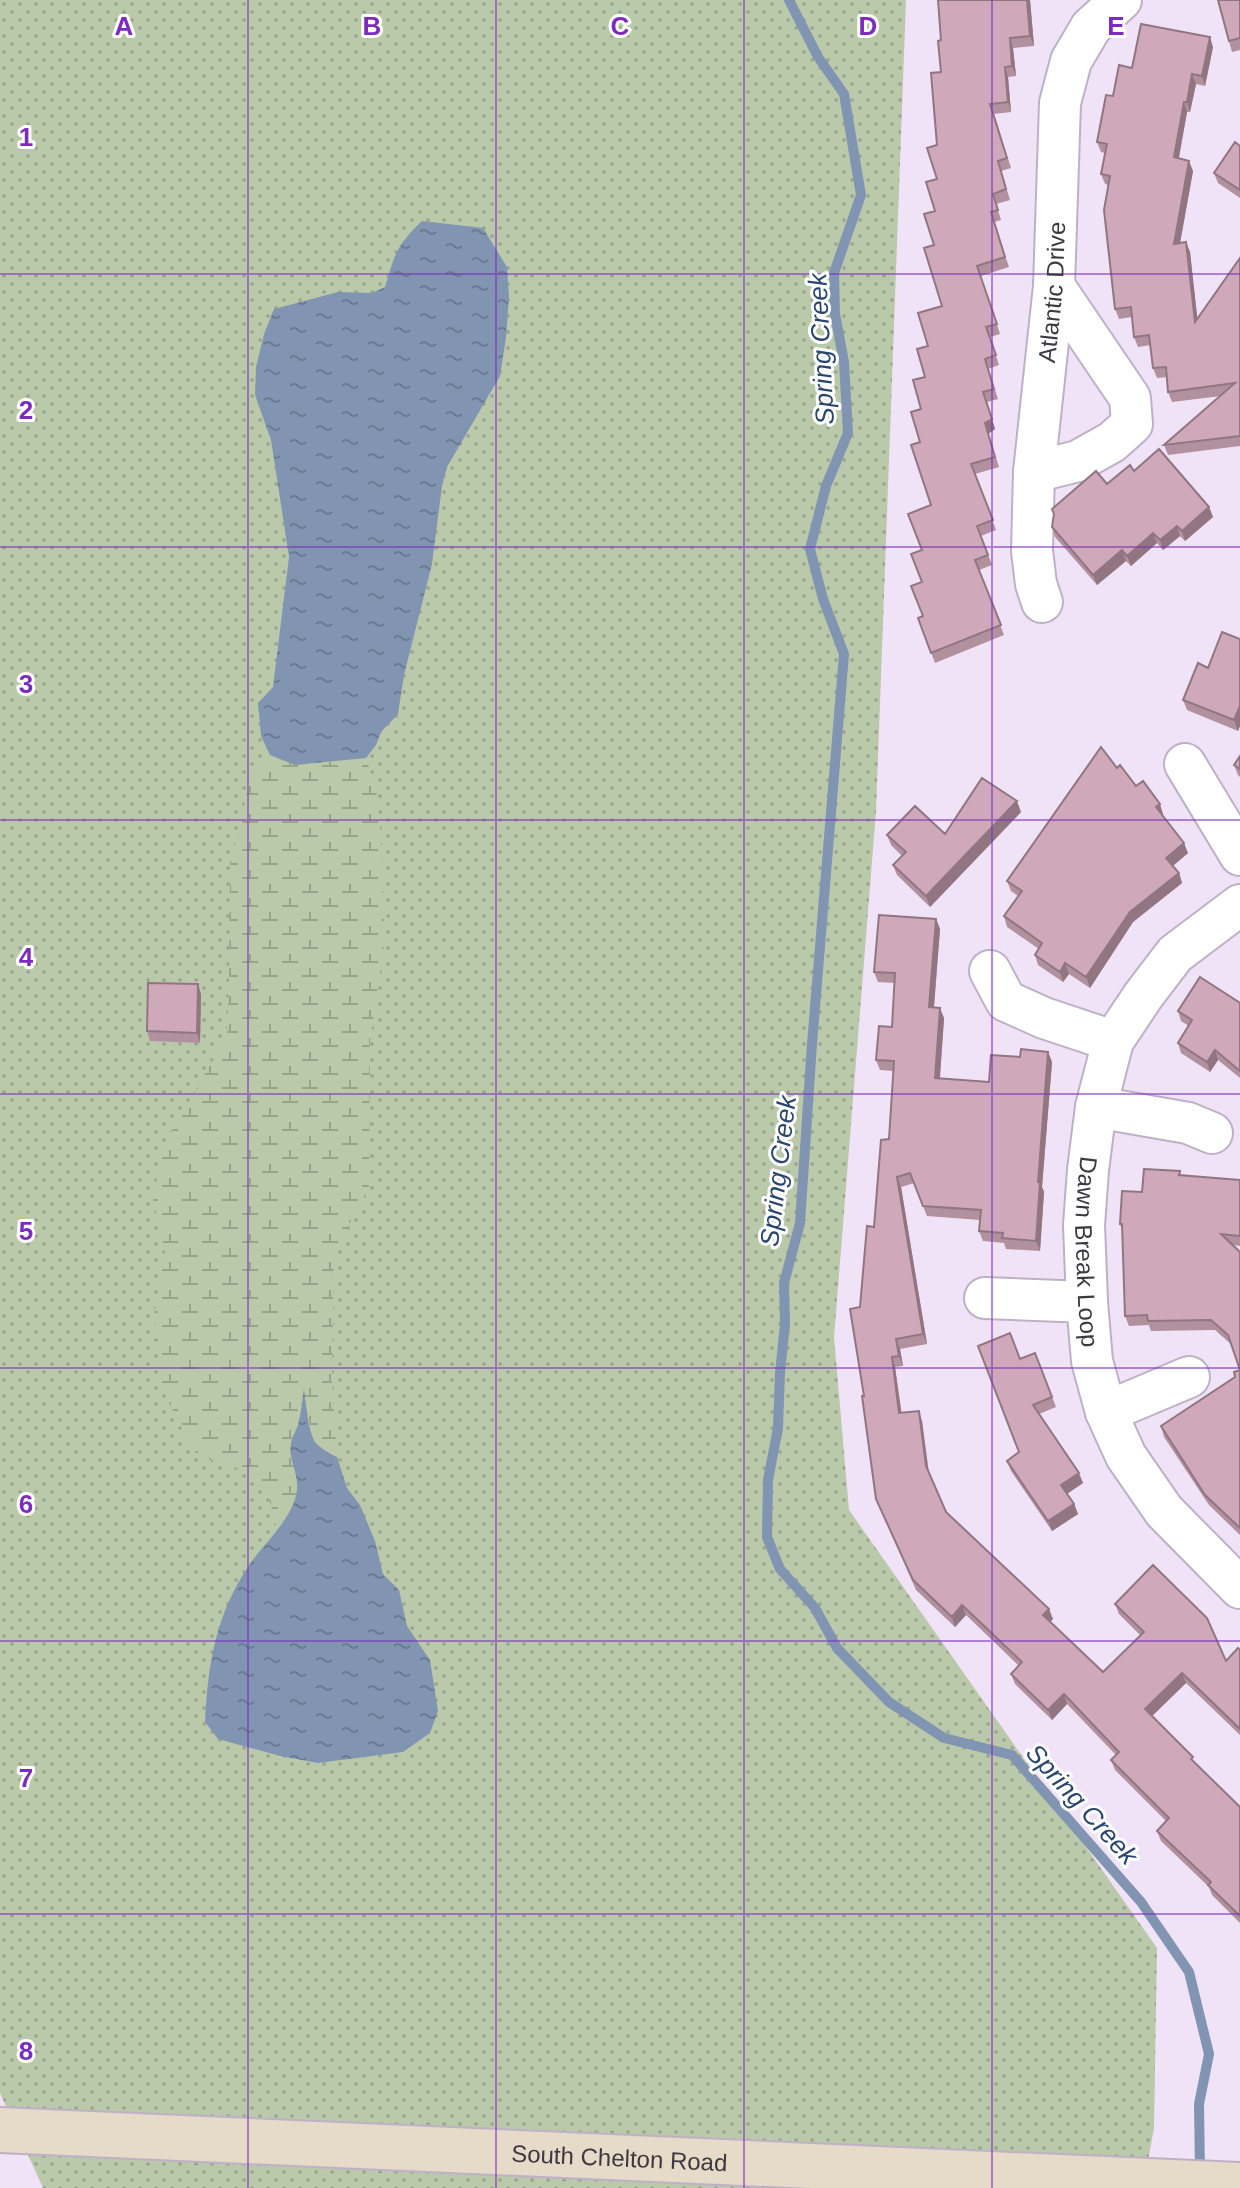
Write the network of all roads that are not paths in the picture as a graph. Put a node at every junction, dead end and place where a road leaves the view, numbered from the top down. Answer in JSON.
{"nodes":[{"id":1,"x":1121,"y":0,"type":"edge"},
{"id":2,"x":1054,"y":286,"type":"junction"},
{"id":3,"x":1034,"y":472,"type":"junction"},
{"id":4,"x":1042,"y":602,"type":"dead end"},
{"id":5,"x":1185,"y":764,"type":"dead end"},
{"id":6,"x":1240,"y":855,"type":"edge"},
{"id":7,"x":1240,"y":905,"type":"edge"},
{"id":8,"x":990,"y":971,"type":"dead end"},
{"id":9,"x":1113,"y":1041,"type":"junction"},
{"id":10,"x":1096,"y":1107,"type":"junction"},
{"id":11,"x":1212,"y":1133,"type":"dead end"},
{"id":12,"x":985,"y":1298,"type":"dead end"},
{"id":13,"x":1087,"y":1302,"type":"junction"},
{"id":14,"x":1189,"y":1377,"type":"dead end"},
{"id":15,"x":1106,"y":1412,"type":"junction"},
{"id":16,"x":1240,"y":1588,"type":"edge"},
{"id":17,"x":0,"y":2130,"type":"edge"},
{"id":18,"x":1240,"y":2185,"type":"edge"}],
"edges":[{"from":1,"to":2,"type":"street","name":"Atlantic Drive"},
{"from":2,"to":3,"type":"street","name":"Atlantic Drive"},
{"from":2,"to":3,"type":"street"},
{"from":3,"to":4,"type":"street","name":"Atlantic Drive"},
{"from":5,"to":6,"type":"street"},
{"from":7,"to":9,"type":"street","name":"Dawn Break Loop"},
{"from":8,"to":9,"type":"street"},
{"from":9,"to":10,"type":"street","name":"Dawn Break Loop"},
{"from":10,"to":11,"type":"street"},
{"from":10,"to":13,"type":"street","name":"Dawn Break Loop"},
{"from":12,"to":13,"type":"street"},
{"from":13,"to":15,"type":"street","name":"Dawn Break Loop"},
{"from":14,"to":15,"type":"street"},
{"from":15,"to":16,"type":"street","name":"Dawn Break Loop"},
{"from":17,"to":18,"type":"main road","name":"South Chelton Road"}]}
